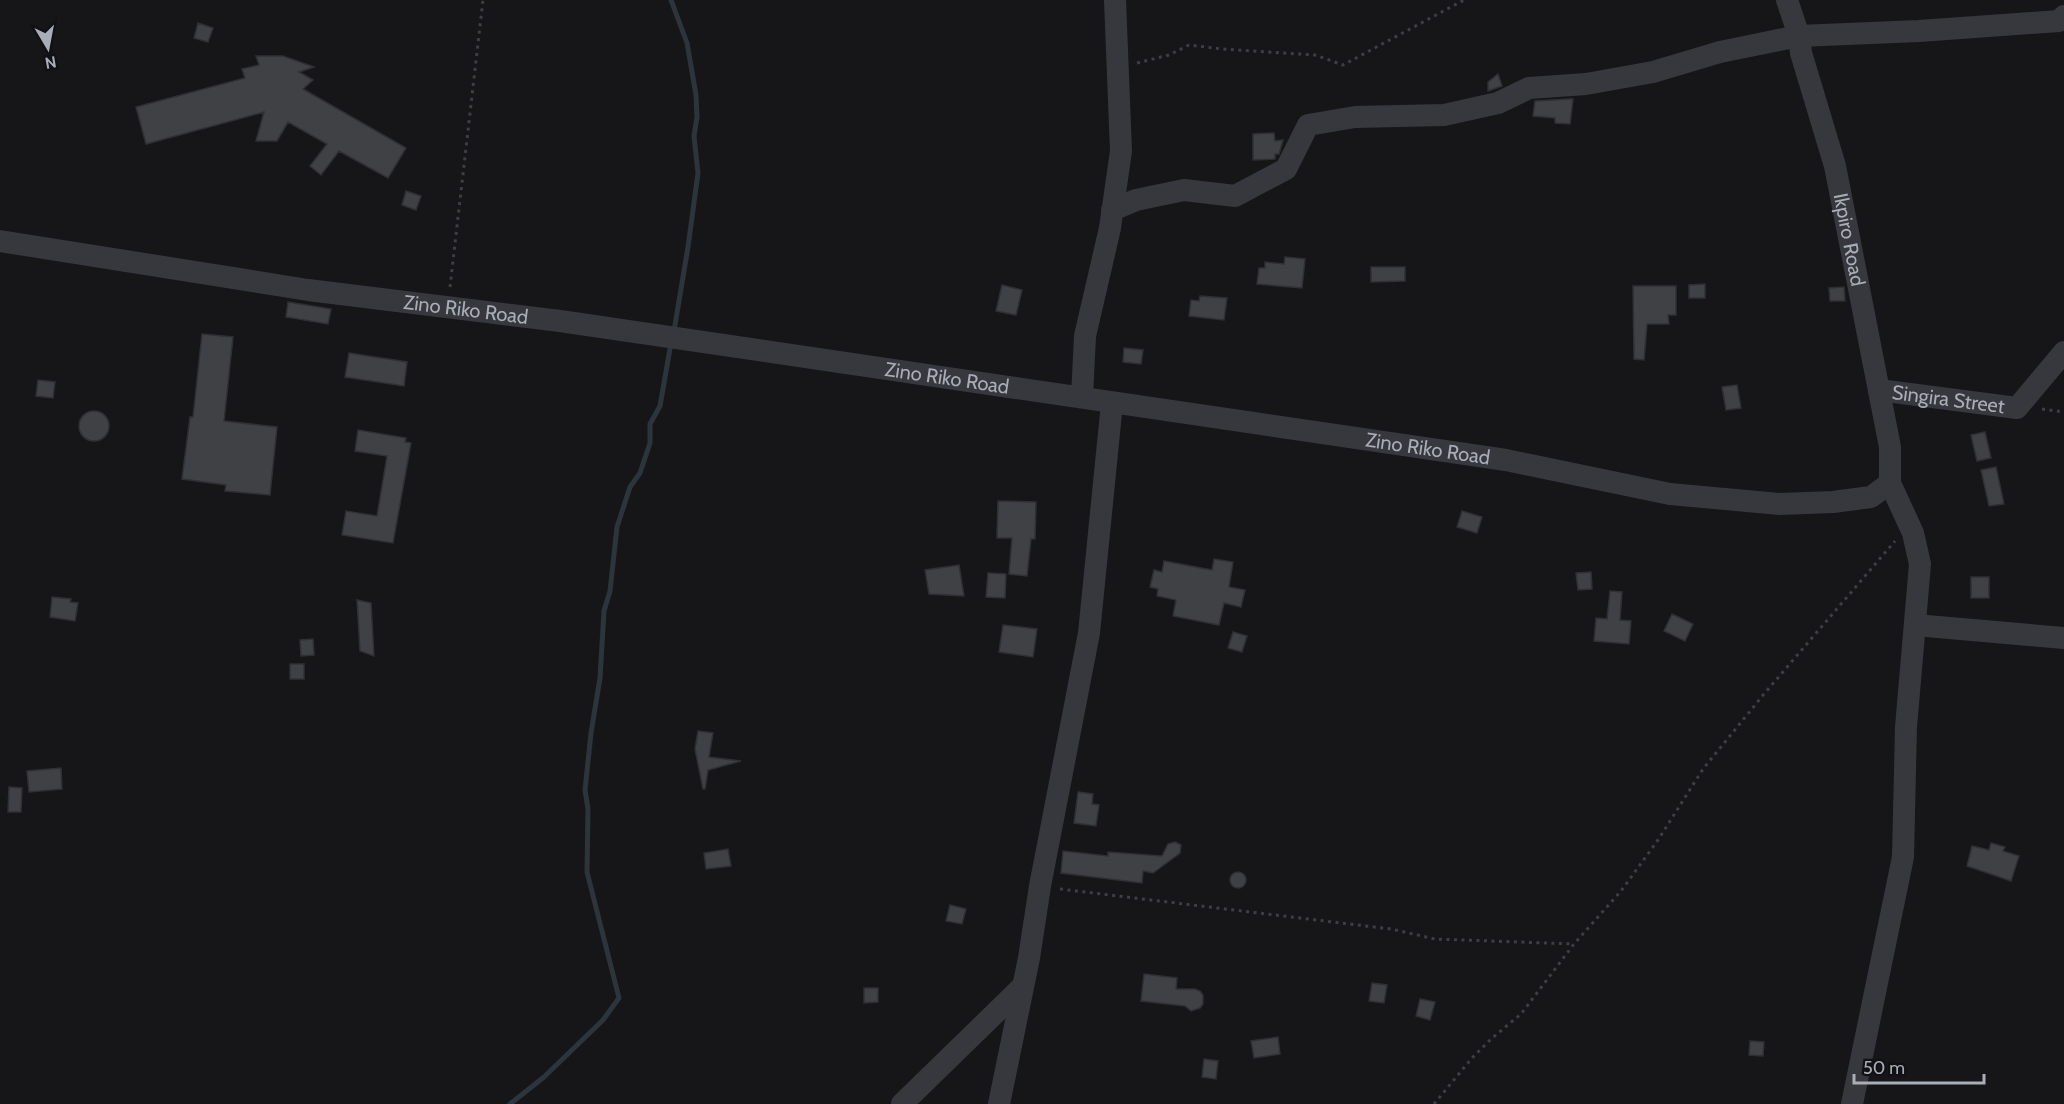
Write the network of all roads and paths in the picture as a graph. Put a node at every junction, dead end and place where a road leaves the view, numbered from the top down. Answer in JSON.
{"nodes":[{"id":1,"x":483,"y":0,"type":"edge"},
{"id":2,"x":1114,"y":0,"type":"edge"},
{"id":3,"x":1464,"y":0,"type":"edge"},
{"id":4,"x":1787,"y":0,"type":"edge"},
{"id":5,"x":2064,"y":16,"type":"edge"},
{"id":6,"x":1799,"y":36,"type":"junction"},
{"id":7,"x":1119,"y":64,"type":"junction"},
{"id":8,"x":1113,"y":210,"type":"junction"},
{"id":9,"x":0,"y":241,"type":"edge"},
{"id":10,"x":447,"y":307,"type":"junction"},
{"id":11,"x":2064,"y":352,"type":"edge"},
{"id":12,"x":1879,"y":390,"type":"junction"},
{"id":13,"x":1082,"y":397,"type":"junction"},
{"id":14,"x":1112,"y":403,"type":"junction"},
{"id":15,"x":1890,"y":483,"type":"junction"},
{"id":16,"x":1913,"y":532,"type":"junction"},
{"id":17,"x":1915,"y":625,"type":"junction"},
{"id":18,"x":2064,"y":638,"type":"edge"},
{"id":19,"x":1040,"y":886,"type":"junction"},
{"id":20,"x":1574,"y":945,"type":"junction"},
{"id":21,"x":1022,"y":987,"type":"junction"},
{"id":22,"x":902,"y":1104,"type":"edge"},
{"id":23,"x":999,"y":1104,"type":"edge"},
{"id":24,"x":1434,"y":1104,"type":"edge"},
{"id":25,"x":1852,"y":1104,"type":"edge"}],
"edges":[{"from":1,"to":10,"type":"path"},
{"from":2,"to":7,"type":"street"},
{"from":3,"to":7,"type":"path"},
{"from":4,"to":6,"type":"street","name":"Ikpiro Road"},
{"from":5,"to":6,"type":"street"},
{"from":6,"to":8,"type":"street"},
{"from":6,"to":12,"type":"street","name":"Ikpiro Road"},
{"from":7,"to":8,"type":"street"},
{"from":8,"to":13,"type":"street"},
{"from":9,"to":10,"type":"street","name":"Zino Riko Road"},
{"from":10,"to":13,"type":"street","name":"Zino Riko Road"},
{"from":11,"to":12,"type":"street","name":"Singira Street"},
{"from":12,"to":15,"type":"street","name":"Ikpiro Road"},
{"from":13,"to":14,"type":"street","name":"Zino Riko Road"},
{"from":14,"to":15,"type":"street","name":"Zino Riko Road"},
{"from":14,"to":19,"type":"street"},
{"from":15,"to":16,"type":"street"},
{"from":16,"to":17,"type":"street"},
{"from":16,"to":20,"type":"path"},
{"from":17,"to":18,"type":"street"},
{"from":17,"to":25,"type":"street"},
{"from":19,"to":20,"type":"path"},
{"from":19,"to":21,"type":"street"},
{"from":20,"to":24,"type":"path"},
{"from":21,"to":22,"type":"street"},
{"from":21,"to":23,"type":"street"}]}
